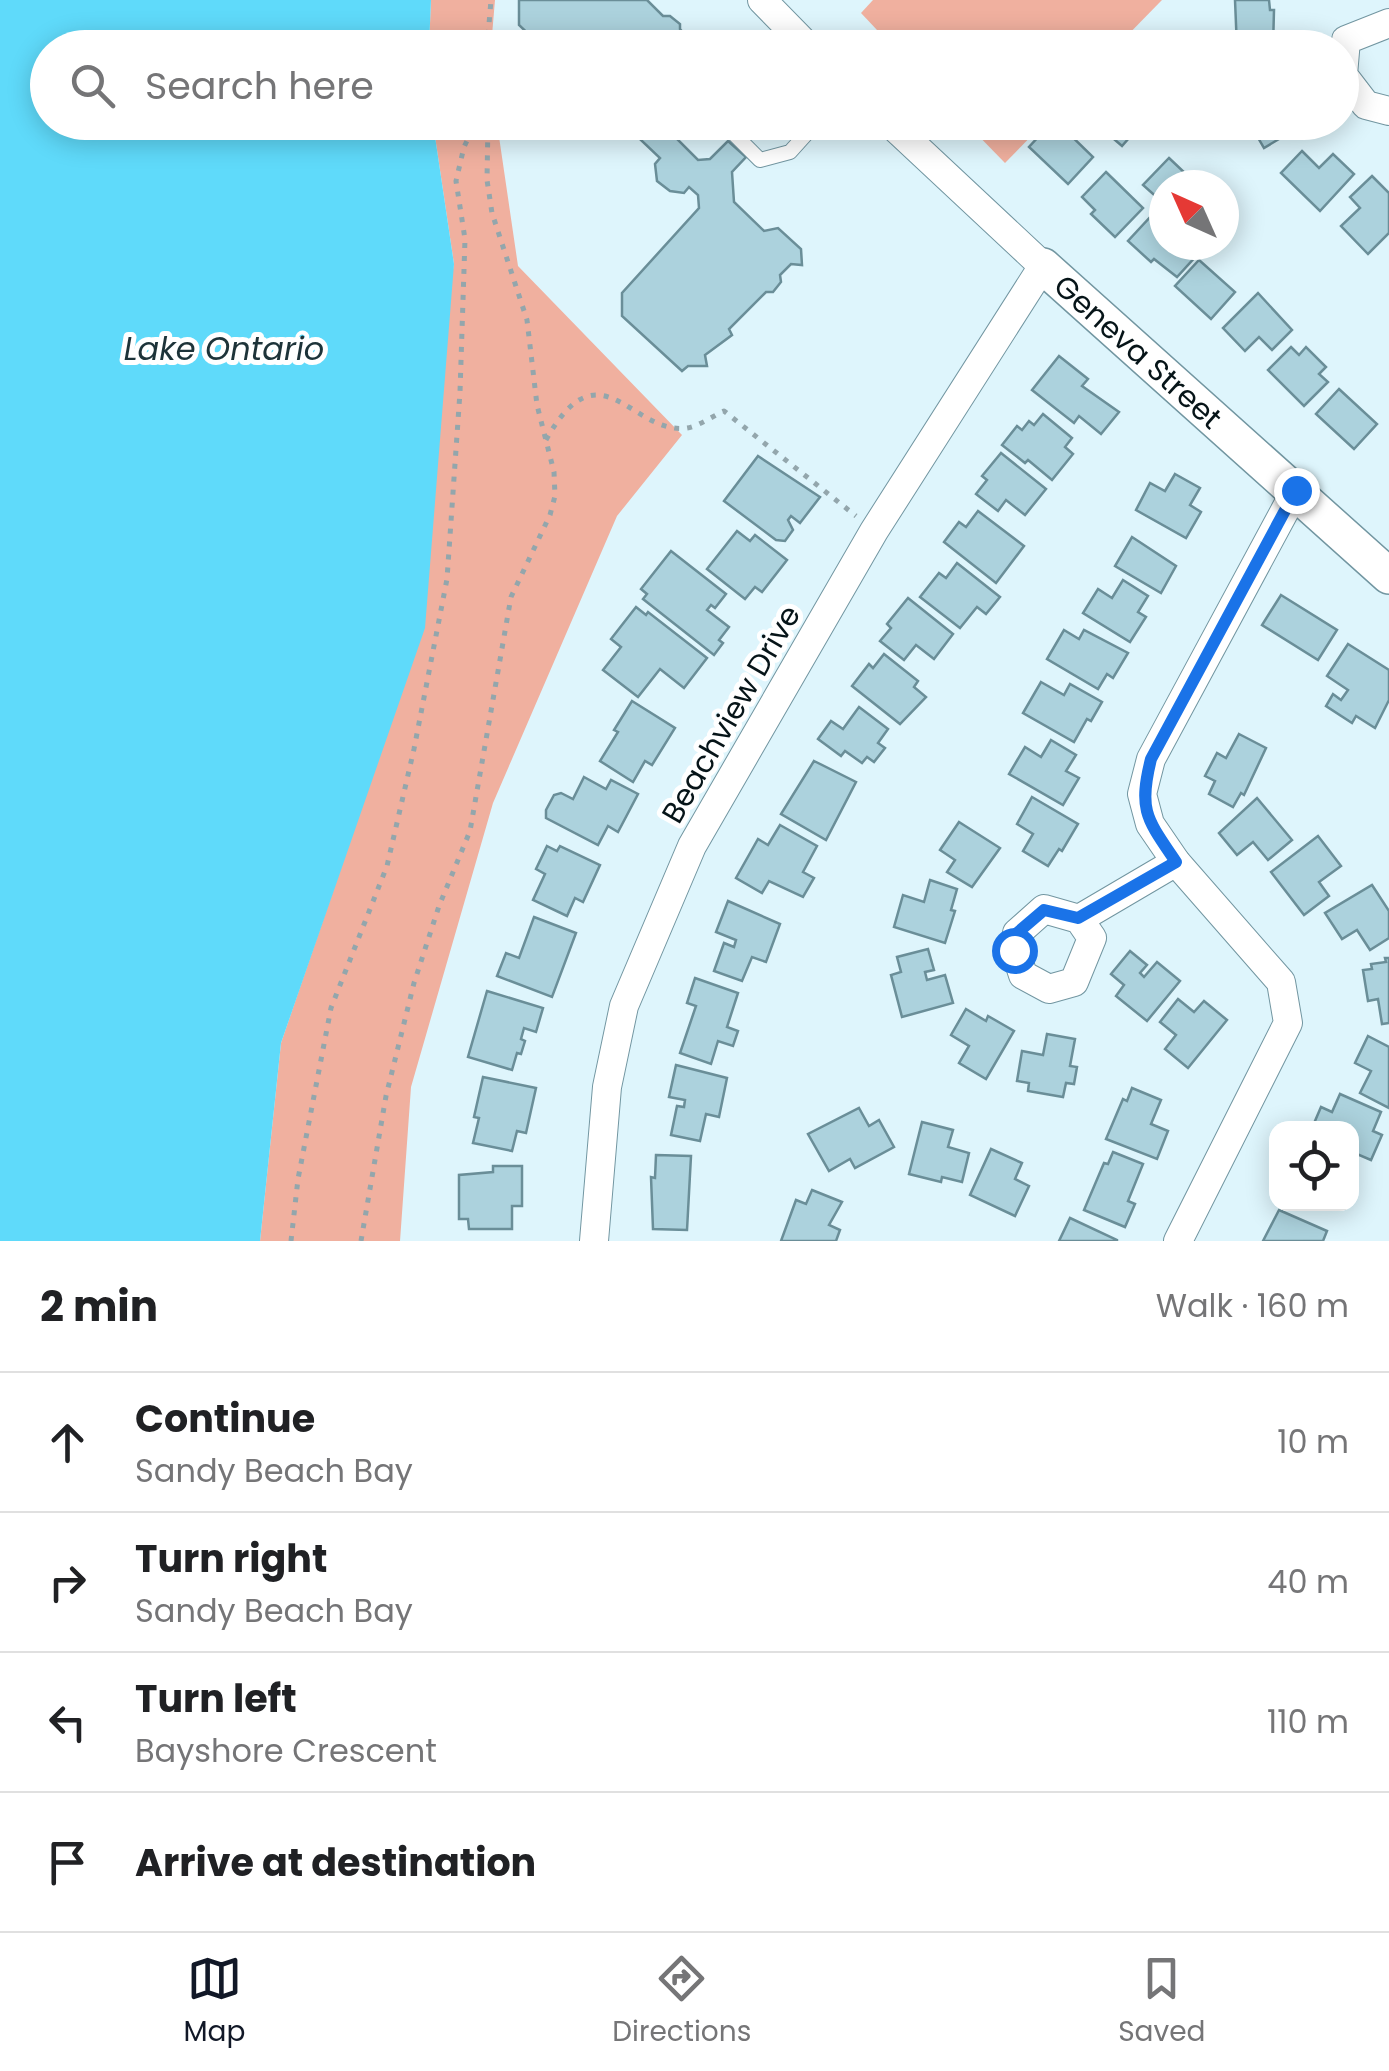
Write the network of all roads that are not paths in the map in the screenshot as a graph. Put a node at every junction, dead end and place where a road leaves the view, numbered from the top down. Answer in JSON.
{"nodes":[{"id":1,"x":762,"y":0,"type":"edge"},
{"id":2,"x":1389,"y":23,"type":"edge"},
{"id":3,"x":783,"y":30,"type":"edge"},
{"id":4,"x":1359,"y":35,"type":"edge"},
{"id":5,"x":1359,"y":96,"type":"edge"},
{"id":6,"x":1389,"y":112,"type":"edge"},
{"id":7,"x":740,"y":140,"type":"edge"},
{"id":8,"x":796,"y":140,"type":"edge"},
{"id":9,"x":908,"y":140,"type":"edge"},
{"id":10,"x":1043,"y":266,"type":"junction"},
{"id":11,"x":1296,"y":490,"type":"junction"},
{"id":12,"x":1389,"y":576,"type":"edge"},
{"id":13,"x":1176,"y":862,"type":"junction"},
{"id":14,"x":1078,"y":918,"type":"dead end"},
{"id":15,"x":594,"y":1241,"type":"edge"},
{"id":16,"x":1178,"y":1241,"type":"edge"}],
"edges":[{"from":1,"to":3,"type":"street"},
{"from":2,"to":4,"type":"street"},
{"from":5,"to":6,"type":"street"},
{"from":7,"to":8,"type":"lane"},
{"from":9,"to":10,"type":"street","name":"Geneva Street"},
{"from":10,"to":11,"type":"street","name":"Geneva Street"},
{"from":10,"to":15,"type":"street","name":"Beachview Drive"},
{"from":11,"to":12,"type":"street","name":"Geneva Street"},
{"from":11,"to":13,"type":"street"},
{"from":13,"to":14,"type":"street"},
{"from":13,"to":16,"type":"street"}]}
